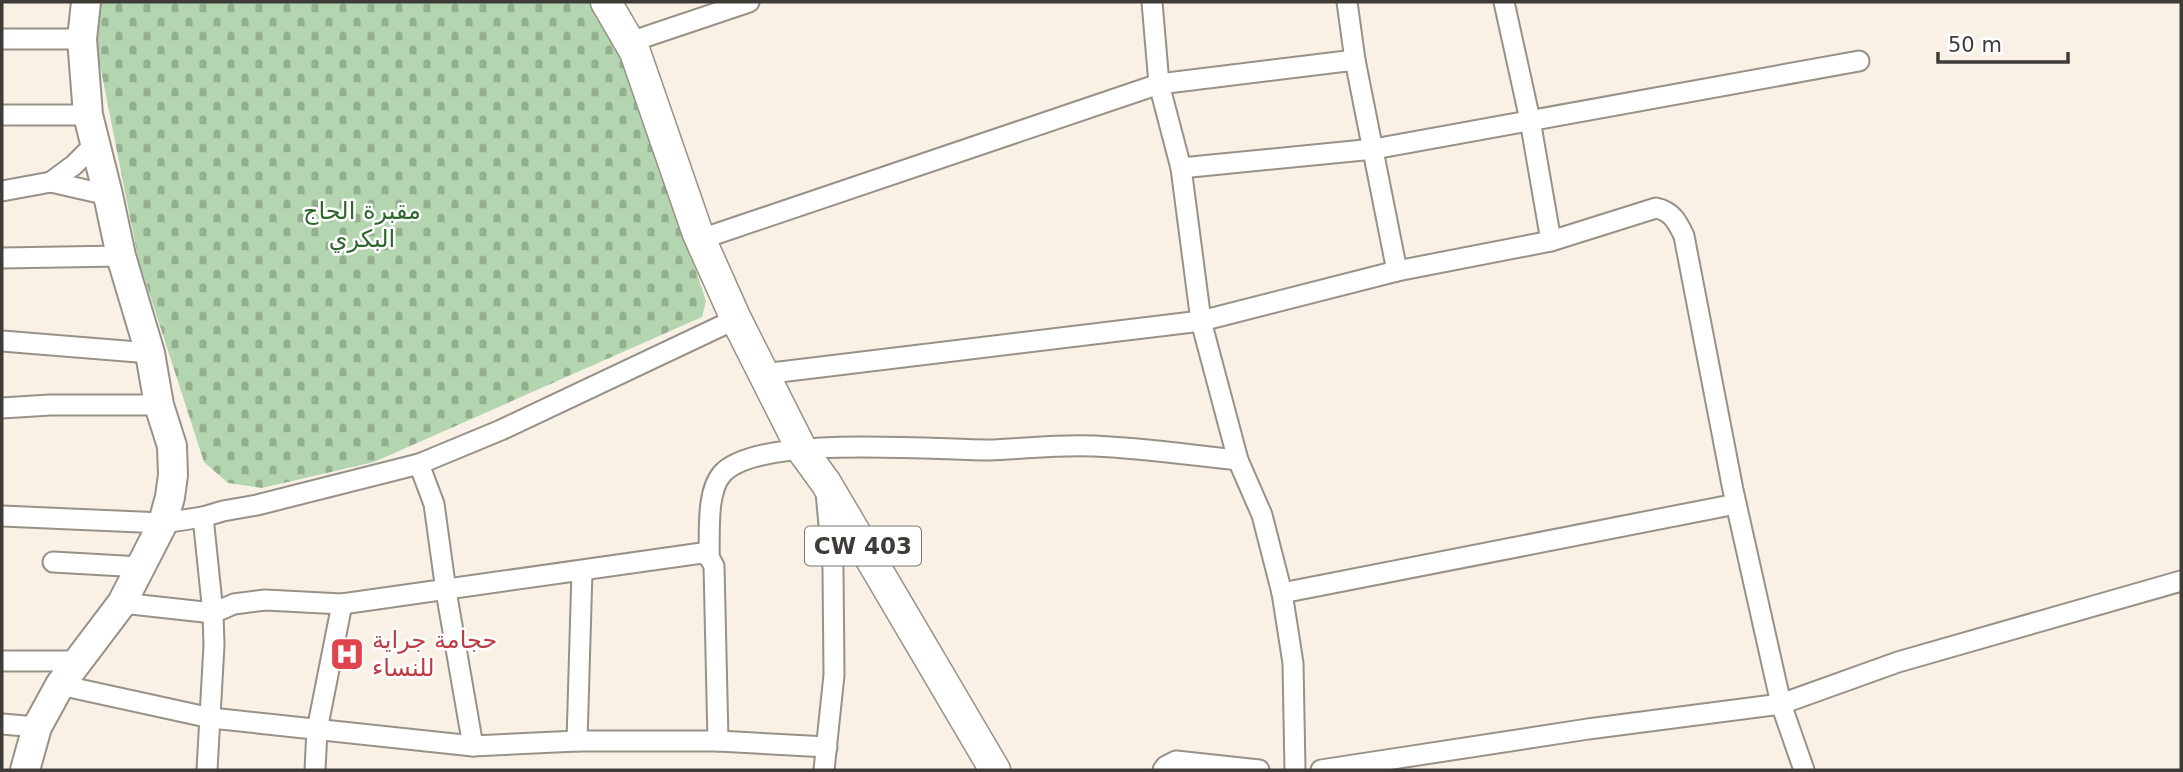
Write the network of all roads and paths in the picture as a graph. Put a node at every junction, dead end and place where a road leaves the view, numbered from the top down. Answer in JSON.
{"nodes":[{"id":1,"x":86,"y":2,"type":"edge"},
{"id":2,"x":606,"y":2,"type":"edge"},
{"id":3,"x":619,"y":2,"type":"edge"},
{"id":4,"x":749,"y":2,"type":"edge"},
{"id":5,"x":1152,"y":2,"type":"edge"},
{"id":6,"x":1347,"y":2,"type":"edge"},
{"id":7,"x":1504,"y":2,"type":"edge"},
{"id":8,"x":642,"y":38,"type":"junction"},
{"id":9,"x":2,"y":39,"type":"edge"},
{"id":10,"x":82,"y":39,"type":"junction"},
{"id":11,"x":1355,"y":60,"type":"junction"},
{"id":12,"x":1859,"y":61,"type":"dead end"},
{"id":13,"x":1159,"y":84,"type":"junction"},
{"id":14,"x":2,"y":115,"type":"edge"},
{"id":15,"x":88,"y":115,"type":"junction"},
{"id":16,"x":1530,"y":120,"type":"junction"},
{"id":17,"x":95,"y":144,"type":"junction"},
{"id":18,"x":1374,"y":149,"type":"junction"},
{"id":19,"x":1181,"y":168,"type":"junction"},
{"id":20,"x":51,"y":182,"type":"junction"},
{"id":21,"x":2,"y":191,"type":"edge"},
{"id":22,"x":108,"y":195,"type":"junction"},
{"id":23,"x":713,"y":235,"type":"junction"},
{"id":24,"x":1551,"y":241,"type":"junction"},
{"id":25,"x":121,"y":256,"type":"junction"},
{"id":26,"x":2,"y":258,"type":"edge"},
{"id":27,"x":1397,"y":271,"type":"junction"},
{"id":28,"x":736,"y":319,"type":"junction"},
{"id":29,"x":1200,"y":321,"type":"junction"},
{"id":30,"x":2,"y":341,"type":"edge"},
{"id":31,"x":150,"y":353,"type":"junction"},
{"id":32,"x":764,"y":374,"type":"junction"},
{"id":33,"x":159,"y":405,"type":"junction"},
{"id":34,"x":2,"y":408,"type":"edge"},
{"id":35,"x":802,"y":450,"type":"junction"},
{"id":36,"x":1238,"y":460,"type":"junction"},
{"id":37,"x":419,"y":464,"type":"junction"},
{"id":38,"x":826,"y":483,"type":"junction"},
{"id":39,"x":1736,"y":504,"type":"junction"},
{"id":40,"x":2,"y":516,"type":"edge"},
{"id":41,"x":203,"y":517,"type":"junction"},
{"id":42,"x":163,"y":523,"type":"junction"},
{"id":43,"x":709,"y":557,"type":"junction"},
{"id":44,"x":53,"y":562,"type":"dead end"},
{"id":45,"x":141,"y":567,"type":"junction"},
{"id":46,"x":582,"y":571,"type":"junction"},
{"id":47,"x":2181,"y":581,"type":"edge"},
{"id":48,"x":446,"y":591,"type":"junction"},
{"id":49,"x":1282,"y":593,"type":"junction"},
{"id":50,"x":122,"y":603,"type":"junction"},
{"id":51,"x":342,"y":604,"type":"junction"},
{"id":52,"x":213,"y":613,"type":"junction"},
{"id":53,"x":2,"y":661,"type":"edge"},
{"id":54,"x":80,"y":661,"type":"junction"},
{"id":55,"x":60,"y":685,"type":"junction"},
{"id":56,"x":1781,"y":704,"type":"junction"},
{"id":57,"x":211,"y":718,"type":"junction"},
{"id":58,"x":2,"y":724,"type":"edge"},
{"id":59,"x":37,"y":727,"type":"junction"},
{"id":60,"x":317,"y":730,"type":"junction"},
{"id":61,"x":577,"y":741,"type":"junction"},
{"id":62,"x":718,"y":741,"type":"junction"},
{"id":63,"x":473,"y":746,"type":"junction"},
{"id":64,"x":827,"y":747,"type":"junction"},
{"id":65,"x":25,"y":770,"type":"edge"},
{"id":66,"x":207,"y":770,"type":"edge"},
{"id":67,"x":315,"y":770,"type":"edge"},
{"id":68,"x":824,"y":770,"type":"edge"},
{"id":69,"x":996,"y":770,"type":"edge"},
{"id":70,"x":1163,"y":770,"type":"edge"},
{"id":71,"x":1259,"y":770,"type":"edge"},
{"id":72,"x":1295,"y":770,"type":"edge"},
{"id":73,"x":1321,"y":770,"type":"edge"},
{"id":74,"x":1804,"y":770,"type":"edge"}],
"edges":[{"from":1,"to":10,"type":"street"},
{"from":2,"to":28,"type":"main road","number":"CW 403"},
{"from":3,"to":8,"type":"main road","number":"CW 403"},
{"from":4,"to":8,"type":"street"},
{"from":5,"to":13,"type":"street"},
{"from":6,"to":11,"type":"street"},
{"from":7,"to":16,"type":"street"},
{"from":8,"to":23,"type":"main road","number":"CW 403"},
{"from":9,"to":10,"type":"street"},
{"from":10,"to":15,"type":"street"},
{"from":11,"to":13,"type":"street"},
{"from":11,"to":18,"type":"street"},
{"from":12,"to":16,"type":"street"},
{"from":13,"to":19,"type":"street"},
{"from":13,"to":23,"type":"street"},
{"from":14,"to":15,"type":"street"},
{"from":15,"to":17,"type":"street"},
{"from":16,"to":18,"type":"street"},
{"from":16,"to":24,"type":"street"},
{"from":17,"to":20,"type":"street"},
{"from":17,"to":22,"type":"street"},
{"from":18,"to":19,"type":"street"},
{"from":18,"to":27,"type":"street"},
{"from":19,"to":29,"type":"street"},
{"from":20,"to":21,"type":"street"},
{"from":20,"to":22,"type":"street"},
{"from":22,"to":25,"type":"street"},
{"from":23,"to":28,"type":"main road","number":"CW 403"},
{"from":24,"to":27,"type":"street"},
{"from":24,"to":39,"type":"street"},
{"from":25,"to":26,"type":"street"},
{"from":25,"to":31,"type":"street"},
{"from":27,"to":29,"type":"street"},
{"from":28,"to":32,"type":"main road","number":"CW 403"},
{"from":28,"to":37,"type":"street"},
{"from":29,"to":32,"type":"street"},
{"from":29,"to":36,"type":"street"},
{"from":30,"to":31,"type":"street"},
{"from":31,"to":33,"type":"street"},
{"from":32,"to":35,"type":"main road","number":"CW 403"},
{"from":33,"to":34,"type":"street"},
{"from":33,"to":42,"type":"street"},
{"from":35,"to":36,"type":"street"},
{"from":35,"to":38,"type":"main road","number":"CW 403"},
{"from":35,"to":43,"type":"street"},
{"from":36,"to":49,"type":"street"},
{"from":37,"to":41,"type":"street"},
{"from":37,"to":48,"type":"street"},
{"from":38,"to":64,"type":"street"},
{"from":38,"to":69,"type":"main road","number":"CW 403"},
{"from":39,"to":49,"type":"street"},
{"from":39,"to":56,"type":"street"},
{"from":40,"to":42,"type":"street"},
{"from":41,"to":42,"type":"street"},
{"from":41,"to":52,"type":"street"},
{"from":42,"to":45,"type":"street"},
{"from":43,"to":46,"type":"street"},
{"from":43,"to":62,"type":"street"},
{"from":44,"to":45,"type":"street"},
{"from":45,"to":50,"type":"street"},
{"from":46,"to":48,"type":"street"},
{"from":46,"to":61,"type":"street"},
{"from":47,"to":56,"type":"street"},
{"from":48,"to":51,"type":"street"},
{"from":48,"to":63,"type":"street"},
{"from":49,"to":72,"type":"street"},
{"from":50,"to":52,"type":"street"},
{"from":50,"to":54,"type":"street"},
{"from":51,"to":52,"type":"street"},
{"from":51,"to":60,"type":"street"},
{"from":52,"to":57,"type":"street"},
{"from":53,"to":54,"type":"street"},
{"from":54,"to":55,"type":"street"},
{"from":55,"to":57,"type":"street"},
{"from":55,"to":59,"type":"street"},
{"from":56,"to":73,"type":"street"},
{"from":56,"to":74,"type":"street"},
{"from":57,"to":60,"type":"street"},
{"from":57,"to":66,"type":"street"},
{"from":58,"to":59,"type":"street"},
{"from":59,"to":65,"type":"street"},
{"from":60,"to":63,"type":"street"},
{"from":60,"to":67,"type":"street"},
{"from":61,"to":62,"type":"street"},
{"from":61,"to":63,"type":"street"},
{"from":62,"to":64,"type":"street"},
{"from":64,"to":68,"type":"street"},
{"from":70,"to":71,"type":"street"}]}
